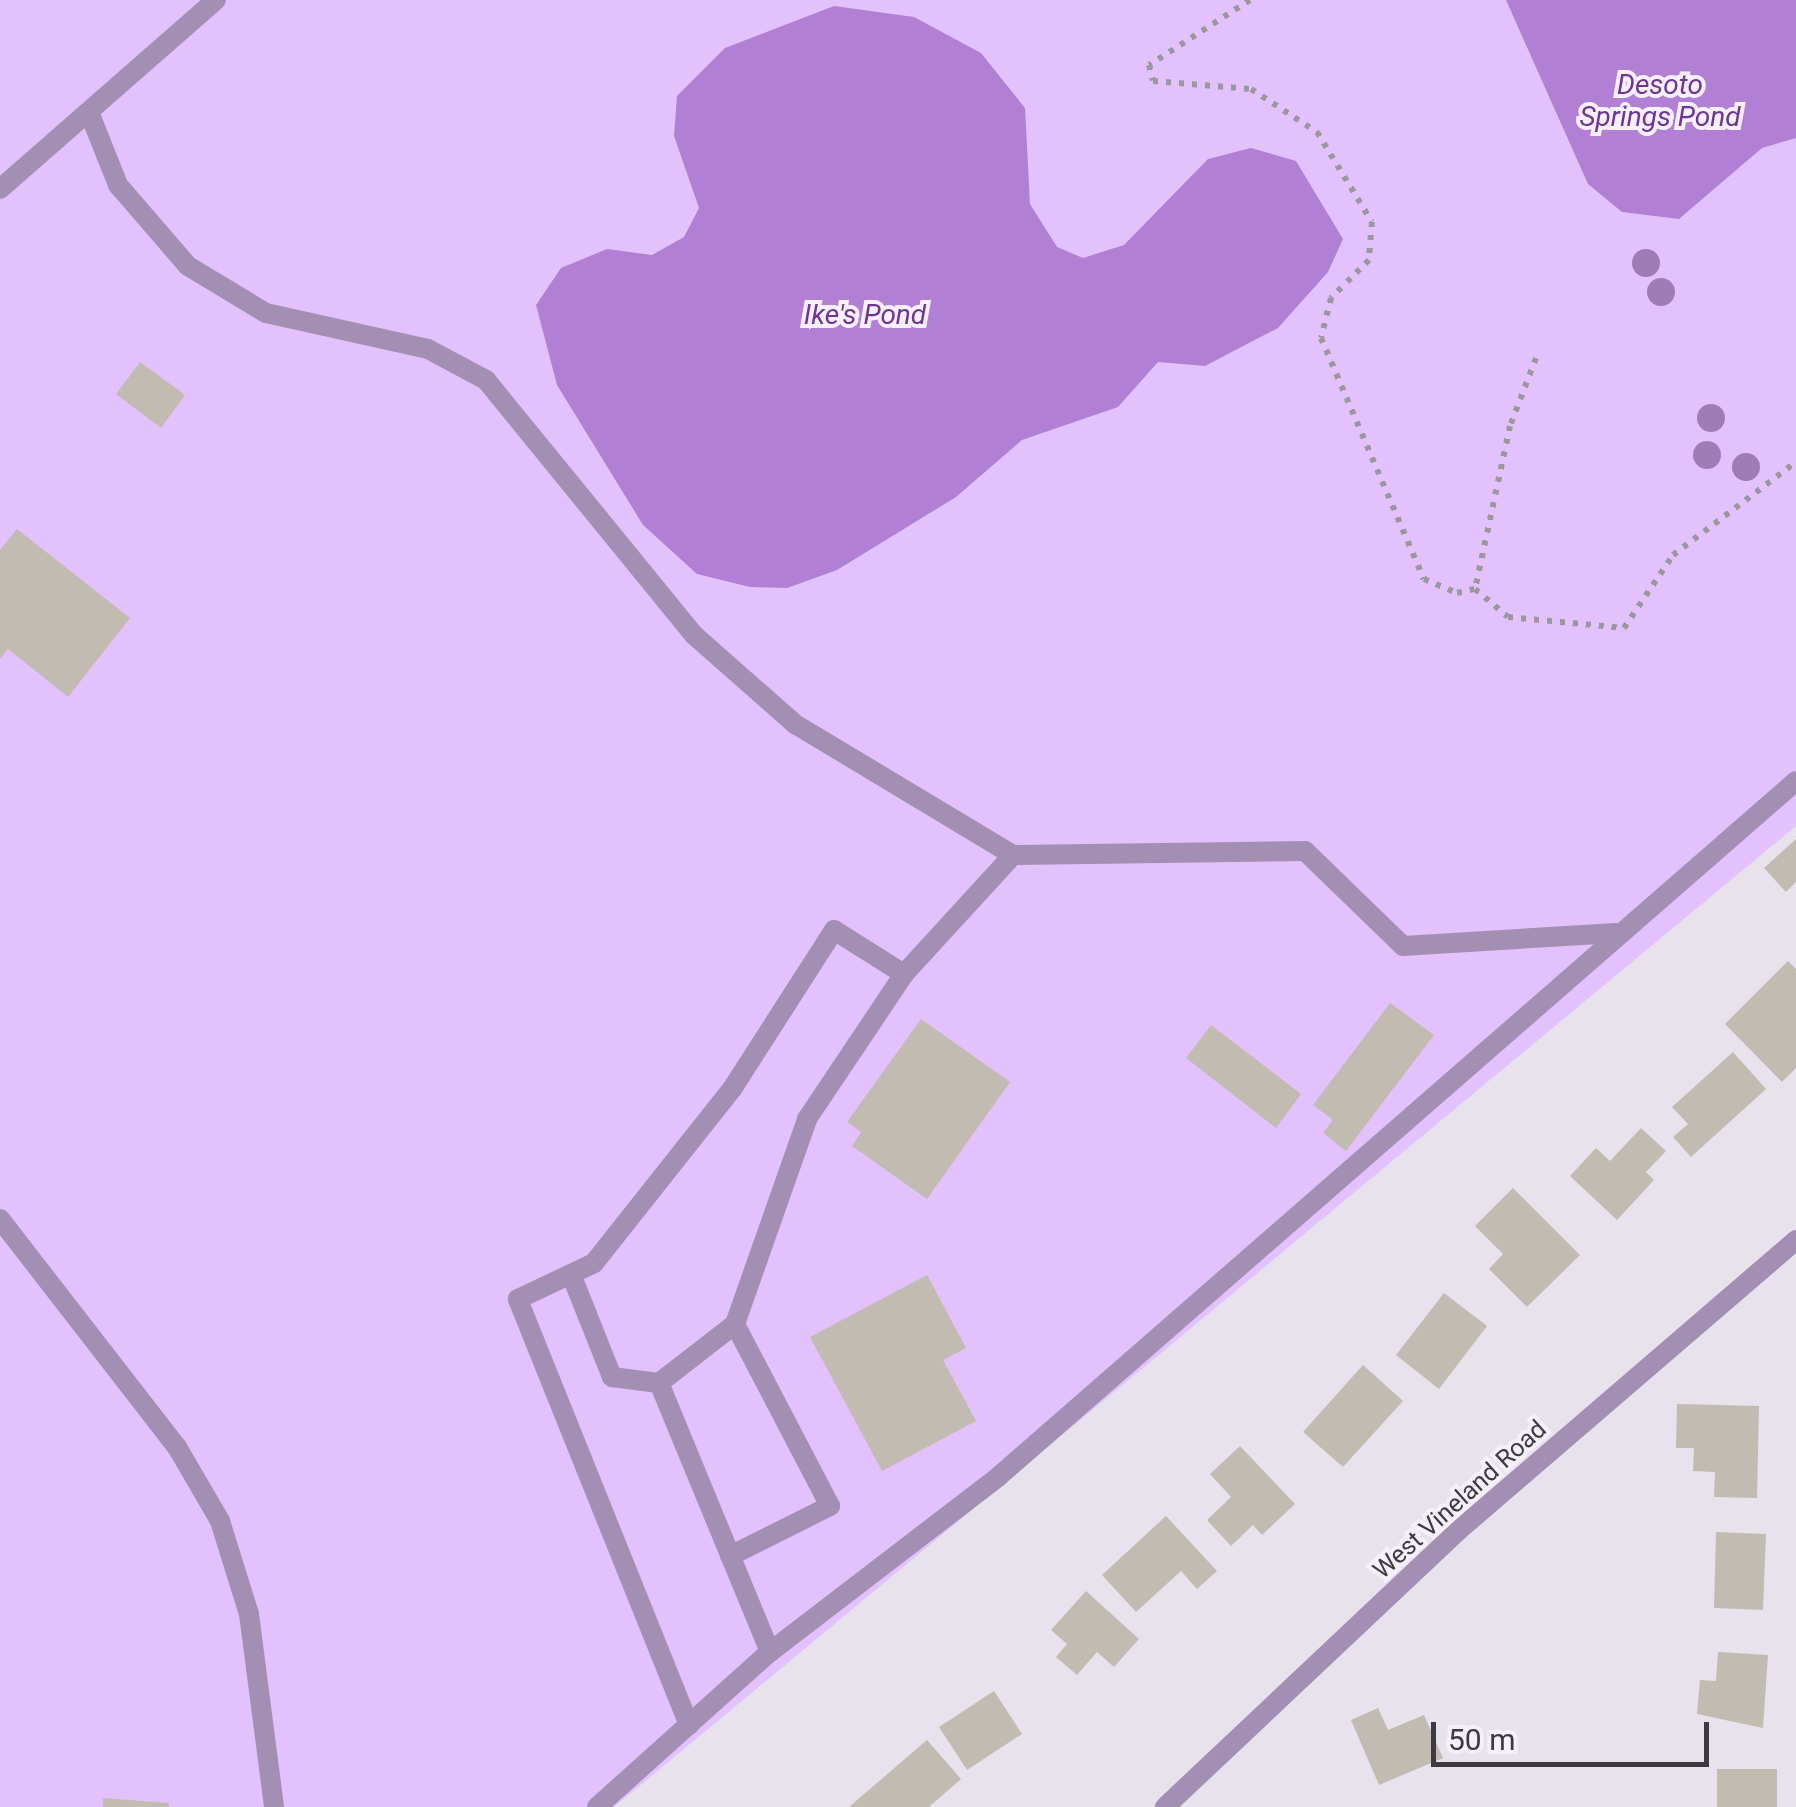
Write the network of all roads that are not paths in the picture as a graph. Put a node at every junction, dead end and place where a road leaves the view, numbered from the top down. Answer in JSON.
{"nodes":[{"id":1,"x":216,"y":0,"type":"edge"},
{"id":2,"x":89,"y":112,"type":"junction"},
{"id":3,"x":0,"y":189,"type":"edge"},
{"id":4,"x":1796,"y":781,"type":"edge"},
{"id":5,"x":1013,"y":855,"type":"junction"},
{"id":6,"x":1616,"y":932,"type":"junction"},
{"id":7,"x":904,"y":974,"type":"junction"},
{"id":8,"x":0,"y":1219,"type":"edge"},
{"id":9,"x":1796,"y":1240,"type":"edge"},
{"id":10,"x":571,"y":1274,"type":"junction"},
{"id":11,"x":735,"y":1324,"type":"junction"},
{"id":12,"x":659,"y":1382,"type":"junction"},
{"id":13,"x":730,"y":1556,"type":"junction"},
{"id":14,"x":770,"y":1652,"type":"junction"},
{"id":15,"x":689,"y":1725,"type":"junction"},
{"id":16,"x":1176,"y":1804,"type":"edge"},
{"id":17,"x":274,"y":1807,"type":"edge"},
{"id":18,"x":596,"y":1807,"type":"edge"}],
"edges":[{"from":1,"to":2,"type":"street"},
{"from":2,"to":3,"type":"street"},
{"from":2,"to":5,"type":"street"},
{"from":4,"to":6,"type":"street"},
{"from":5,"to":6,"type":"street"},
{"from":5,"to":7,"type":"street"},
{"from":6,"to":14,"type":"street"},
{"from":7,"to":10,"type":"street"},
{"from":7,"to":11,"type":"street"},
{"from":8,"to":17,"type":"street"},
{"from":9,"to":16,"type":"street","name":"West Vineland Road"},
{"from":10,"to":12,"type":"street"},
{"from":10,"to":15,"type":"street"},
{"from":11,"to":12,"type":"street"},
{"from":11,"to":13,"type":"street"},
{"from":12,"to":13,"type":"street"},
{"from":13,"to":14,"type":"street"},
{"from":14,"to":15,"type":"street"},
{"from":15,"to":18,"type":"street"}]}
